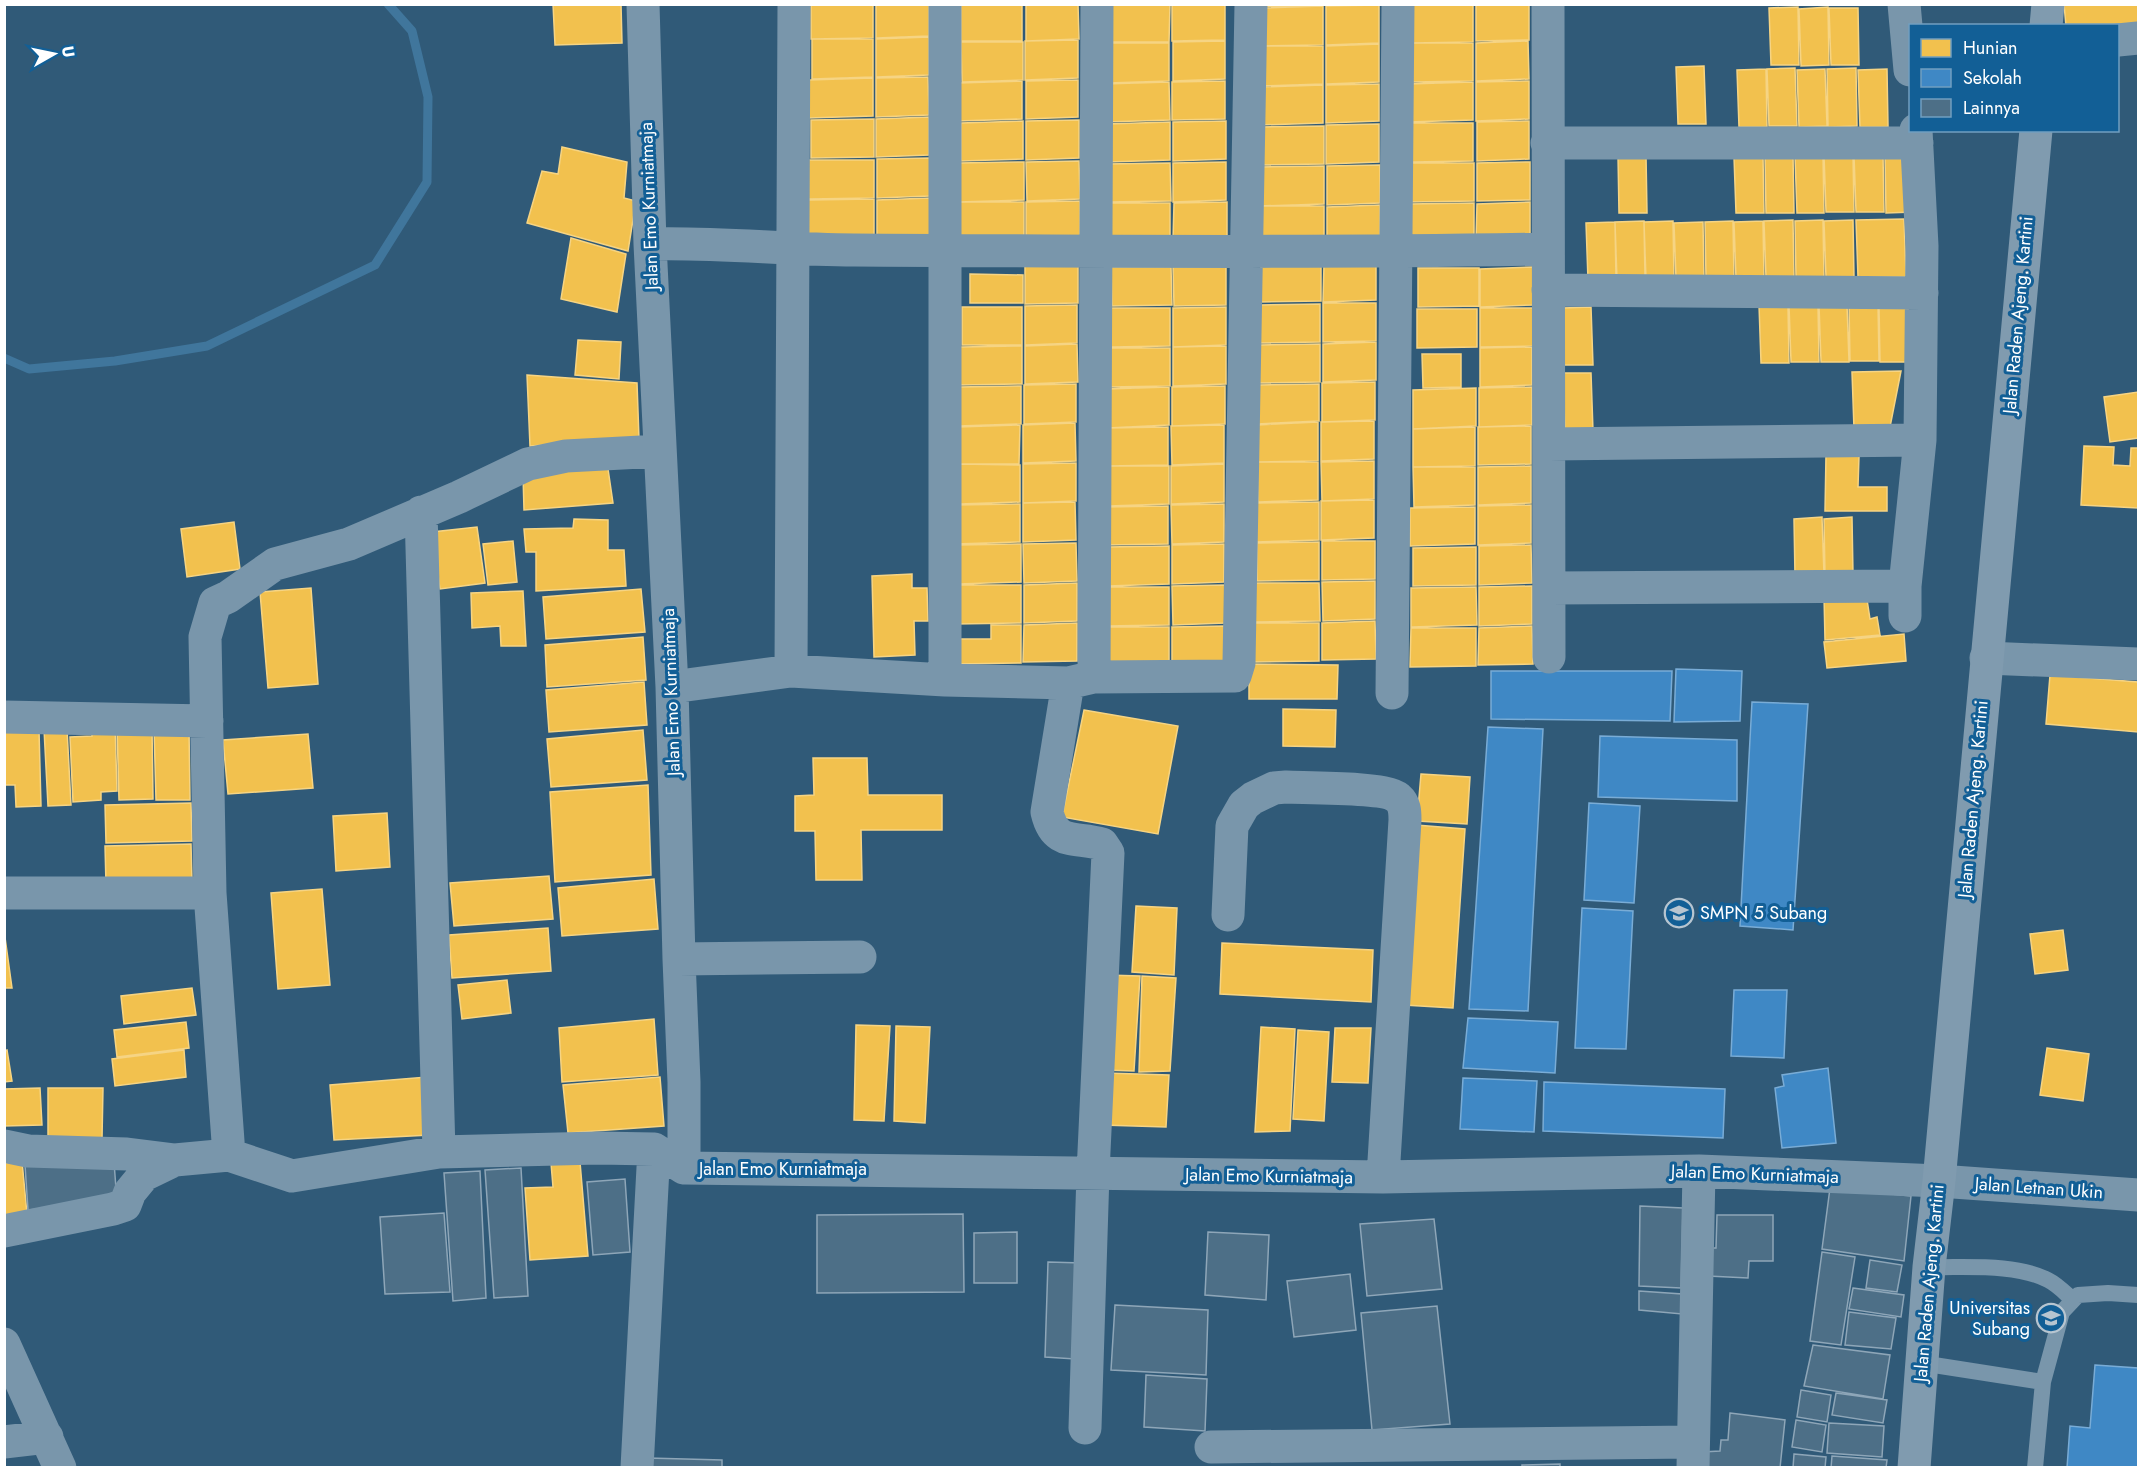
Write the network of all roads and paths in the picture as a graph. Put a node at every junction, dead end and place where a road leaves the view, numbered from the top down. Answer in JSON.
{"nodes":[{"id":1,"x":643,"y":4,"type":"edge"},
{"id":2,"x":794,"y":4,"type":"edge"},
{"id":3,"x":945,"y":4,"type":"edge"},
{"id":4,"x":1098,"y":4,"type":"edge"},
{"id":5,"x":1251,"y":4,"type":"edge"},
{"id":6,"x":1398,"y":4,"type":"edge"},
{"id":7,"x":1548,"y":4,"type":"edge"},
{"id":8,"x":1904,"y":4,"type":"edge"},
{"id":9,"x":2048,"y":4,"type":"edge"},
{"id":10,"x":2046,"y":24,"type":"edge"},
{"id":11,"x":2139,"y":38,"type":"edge"},
{"id":12,"x":2119,"y":40,"type":"edge"},
{"id":13,"x":1909,"y":51,"type":"edge"},
{"id":14,"x":2036,"y":132,"type":"edge"},
{"id":15,"x":1917,"y":136,"type":"edge"},
{"id":16,"x":1547,"y":143,"type":"junction"},
{"id":17,"x":650,"y":244,"type":"junction"},
{"id":18,"x":1548,"y":249,"type":"junction"},
{"id":19,"x":793,"y":250,"type":"junction"},
{"id":20,"x":944,"y":250,"type":"junction"},
{"id":21,"x":1395,"y":251,"type":"junction"},
{"id":22,"x":1096,"y":252,"type":"junction"},
{"id":23,"x":1246,"y":253,"type":"junction"},
{"id":24,"x":1548,"y":291,"type":"junction"},
{"id":25,"x":1922,"y":293,"type":"junction"},
{"id":26,"x":1920,"y":440,"type":"junction"},
{"id":27,"x":1549,"y":444,"type":"junction"},
{"id":28,"x":660,"y":451,"type":"junction"},
{"id":29,"x":421,"y":512,"type":"junction"},
{"id":30,"x":1549,"y":588,"type":"junction"},
{"id":31,"x":1549,"y":657,"type":"dead end"},
{"id":32,"x":1986,"y":658,"type":"junction"},
{"id":33,"x":2139,"y":664,"type":"edge"},
{"id":34,"x":791,"y":671,"type":"junction"},
{"id":35,"x":945,"y":680,"type":"junction"},
{"id":36,"x":1081,"y":680,"type":"junction"},
{"id":37,"x":672,"y":687,"type":"junction"},
{"id":38,"x":1392,"y":693,"type":"dead end"},
{"id":39,"x":4,"y":717,"type":"edge"},
{"id":40,"x":207,"y":721,"type":"junction"},
{"id":41,"x":4,"y":893,"type":"edge"},
{"id":42,"x":210,"y":893,"type":"junction"},
{"id":43,"x":1228,"y":915,"type":"dead end"},
{"id":44,"x":860,"y":957,"type":"dead end"},
{"id":45,"x":679,"y":959,"type":"junction"},
{"id":46,"x":4,"y":1146,"type":"edge"},
{"id":47,"x":654,"y":1149,"type":"junction"},
{"id":48,"x":439,"y":1152,"type":"junction"},
{"id":49,"x":228,"y":1155,"type":"junction"},
{"id":50,"x":175,"y":1160,"type":"junction"},
{"id":51,"x":684,"y":1168,"type":"junction"},
{"id":52,"x":1699,"y":1171,"type":"junction"},
{"id":53,"x":1093,"y":1173,"type":"junction"},
{"id":54,"x":1383,"y":1178,"type":"junction"},
{"id":55,"x":1939,"y":1180,"type":"junction"},
{"id":56,"x":2139,"y":1195,"type":"edge"},
{"id":57,"x":4,"y":1231,"type":"edge"},
{"id":58,"x":1929,"y":1267,"type":"junction"},
{"id":59,"x":2139,"y":1295,"type":"edge"},
{"id":60,"x":2073,"y":1300,"type":"junction"},
{"id":61,"x":4,"y":1344,"type":"edge"},
{"id":62,"x":1921,"y":1362,"type":"junction"},
{"id":63,"x":2043,"y":1382,"type":"junction"},
{"id":64,"x":1085,"y":1428,"type":"dead end"},
{"id":65,"x":47,"y":1437,"type":"junction"},
{"id":66,"x":4,"y":1442,"type":"edge"},
{"id":67,"x":1210,"y":1447,"type":"dead end"},
{"id":68,"x":1693,"y":1455,"type":"edge"},
{"id":69,"x":60,"y":1467,"type":"edge"},
{"id":70,"x":637,"y":1467,"type":"edge"},
{"id":71,"x":1914,"y":1467,"type":"edge"},
{"id":72,"x":2035,"y":1467,"type":"edge"}],
"edges":[{"from":1,"to":17,"type":"street","name":"Jalan Emo Kurniatmaja"},
{"from":2,"to":19,"type":"street"},
{"from":3,"to":20,"type":"street"},
{"from":4,"to":22,"type":"street"},
{"from":5,"to":23,"type":"street"},
{"from":6,"to":21,"type":"street"},
{"from":7,"to":16,"type":"street"},
{"from":8,"to":13,"type":"street"},
{"from":9,"to":10,"type":"main road"},
{"from":11,"to":12,"type":"street"},
{"from":14,"to":32,"type":"main road","name":"Jalan Raden Ajeng. Kartini"},
{"from":15,"to":16,"type":"street"},
{"from":15,"to":25,"type":"street"},
{"from":16,"to":18,"type":"street"},
{"from":17,"to":19,"type":"street"},
{"from":17,"to":28,"type":"street","name":"Jalan Emo Kurniatmaja"},
{"from":18,"to":21,"type":"street"},
{"from":18,"to":24,"type":"street"},
{"from":19,"to":20,"type":"street"},
{"from":19,"to":34,"type":"street"},
{"from":20,"to":22,"type":"street"},
{"from":20,"to":35,"type":"street"},
{"from":21,"to":23,"type":"street"},
{"from":21,"to":38,"type":"street"},
{"from":22,"to":23,"type":"street"},
{"from":22,"to":36,"type":"street"},
{"from":23,"to":36,"type":"street"},
{"from":24,"to":25,"type":"street"},
{"from":24,"to":27,"type":"street"},
{"from":25,"to":26,"type":"street"},
{"from":26,"to":27,"type":"street"},
{"from":26,"to":30,"type":"street"},
{"from":27,"to":30,"type":"street"},
{"from":28,"to":29,"type":"street"},
{"from":28,"to":37,"type":"street","name":"Jalan Emo Kurniatmaja"},
{"from":29,"to":40,"type":"street"},
{"from":29,"to":48,"type":"street"},
{"from":30,"to":31,"type":"street"},
{"from":32,"to":33,"type":"street"},
{"from":32,"to":55,"type":"main road","name":"Jalan Raden Ajeng. Kartini"},
{"from":34,"to":35,"type":"street"},
{"from":34,"to":37,"type":"street"},
{"from":35,"to":36,"type":"street"},
{"from":36,"to":53,"type":"street"},
{"from":37,"to":45,"type":"street","name":"Jalan Emo Kurniatmaja"},
{"from":39,"to":40,"type":"street"},
{"from":40,"to":42,"type":"street"},
{"from":41,"to":42,"type":"street"},
{"from":42,"to":49,"type":"street"},
{"from":43,"to":54,"type":"street"},
{"from":44,"to":45,"type":"street"},
{"from":45,"to":51,"type":"street","name":"Jalan Emo Kurniatmaja"},
{"from":46,"to":50,"type":"street"},
{"from":47,"to":48,"type":"street"},
{"from":47,"to":51,"type":"street"},
{"from":47,"to":70,"type":"street"},
{"from":48,"to":49,"type":"street"},
{"from":49,"to":50,"type":"street"},
{"from":50,"to":57,"type":"street"},
{"from":51,"to":53,"type":"street","name":"Jalan Emo Kurniatmaja"},
{"from":52,"to":54,"type":"street","name":"Jalan Emo Kurniatmaja"},
{"from":52,"to":55,"type":"street","name":"Jalan Emo Kurniatmaja"},
{"from":52,"to":68,"type":"street"},
{"from":53,"to":54,"type":"street","name":"Jalan Emo Kurniatmaja"},
{"from":53,"to":64,"type":"street"},
{"from":55,"to":56,"type":"street","name":"Jalan Letnan Ukin"},
{"from":55,"to":58,"type":"main road","name":"Jalan Raden Ajeng. Kartini"},
{"from":58,"to":60,"type":"lane"},
{"from":58,"to":62,"type":"main road","name":"Jalan Raden Ajeng. Kartini"},
{"from":59,"to":60,"type":"lane"},
{"from":60,"to":63,"type":"lane"},
{"from":61,"to":65,"type":"street"},
{"from":62,"to":63,"type":"lane"},
{"from":62,"to":71,"type":"main road","name":"Jalan Raden Ajeng. Kartini"},
{"from":63,"to":72,"type":"lane"},
{"from":65,"to":66,"type":"street"},
{"from":65,"to":69,"type":"street"},
{"from":67,"to":68,"type":"street"}]}
